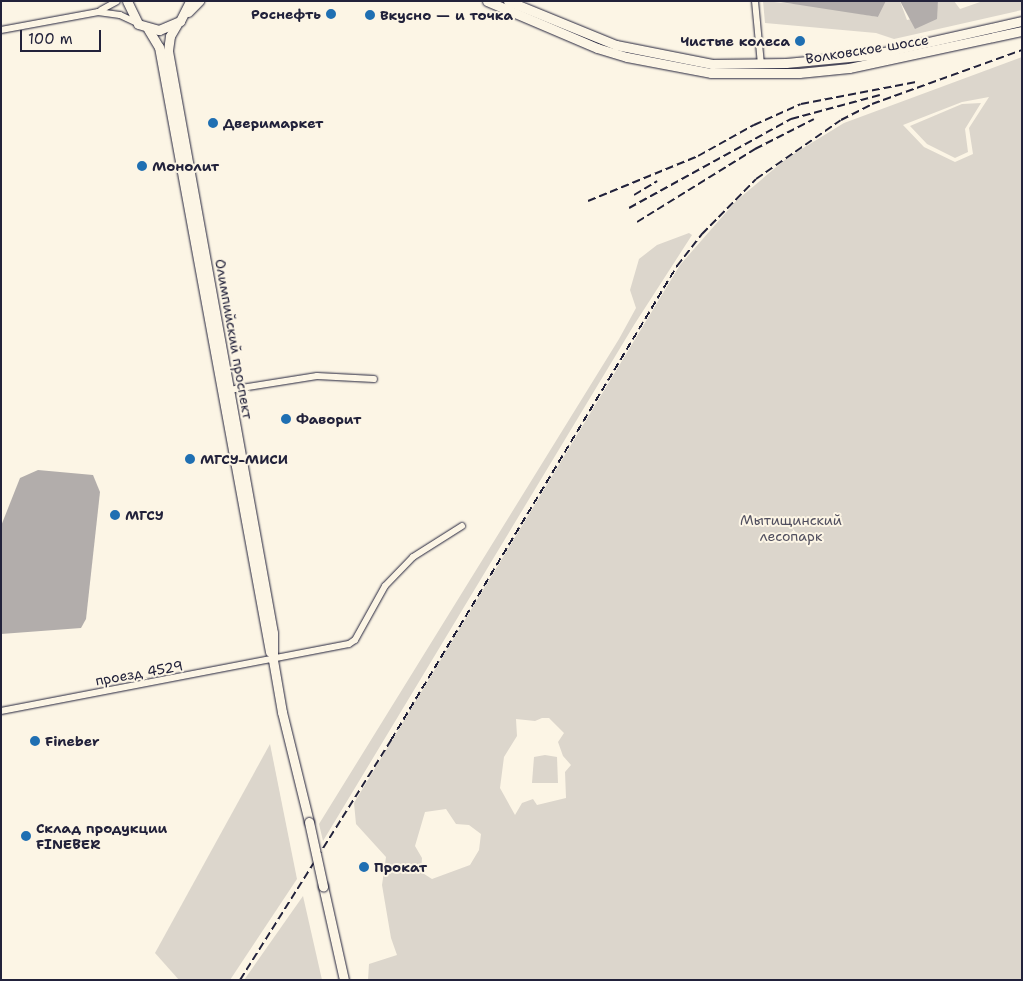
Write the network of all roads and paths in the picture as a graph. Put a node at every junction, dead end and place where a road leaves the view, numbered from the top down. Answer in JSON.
{"nodes":[{"id":1,"x":117,"y":1,"type":"edge"},
{"id":2,"x":127,"y":1,"type":"edge"},
{"id":3,"x":190,"y":1,"type":"edge"},
{"id":4,"x":199,"y":1,"type":"edge"},
{"id":5,"x":486,"y":1,"type":"edge"},
{"id":6,"x":508,"y":1,"type":"edge"},
{"id":7,"x":755,"y":1,"type":"edge"},
{"id":8,"x":98,"y":12,"type":"junction"},
{"id":9,"x":187,"y":14,"type":"junction"},
{"id":10,"x":1022,"y":21,"type":"edge"},
{"id":11,"x":138,"y":24,"type":"junction"},
{"id":12,"x":177,"y":24,"type":"junction"},
{"id":13,"x":148,"y":29,"type":"junction"},
{"id":14,"x":1,"y":30,"type":"edge"},
{"id":15,"x":1022,"y":31,"type":"edge"},
{"id":16,"x":761,"y":64,"type":"junction"},
{"id":17,"x":374,"y":379,"type":"dead end"},
{"id":18,"x":229,"y":390,"type":"junction"},
{"id":19,"x":462,"y":526,"type":"dead end"},
{"id":20,"x":273,"y":660,"type":"junction"},
{"id":21,"x":5,"y":711,"type":"edge"},
{"id":22,"x":344,"y":980,"type":"edge"}],
"edges":[{"from":1,"to":8,"type":"street"},
{"from":2,"to":11,"type":"main road"},
{"from":3,"to":9,"type":"main road"},
{"from":4,"to":9,"type":"main road"},
{"from":5,"to":15,"type":"main road","name":"Волковское шоссе"},
{"from":6,"to":16,"type":"main road","name":"Волковское шоссе"},
{"from":7,"to":16,"type":"street"},
{"from":8,"to":11,"type":"street"},
{"from":8,"to":14,"type":"street"},
{"from":9,"to":12,"type":"main road"},
{"from":10,"to":16,"type":"main road","name":"Волковское шоссе"},
{"from":11,"to":13,"type":"main road"},
{"from":12,"to":13,"type":"main road"},
{"from":12,"to":18,"type":"main road","name":"Олимпийский проспект"},
{"from":13,"to":20,"type":"main road","name":"Олимпийский проспект"},
{"from":17,"to":18,"type":"street"},
{"from":18,"to":20,"type":"main road","name":"Олимпийский проспект"},
{"from":19,"to":20,"type":"street","name":"проезд 4529"},
{"from":20,"to":21,"type":"street","name":"проезд 4529"},
{"from":20,"to":22,"type":"main road","name":"Олимпийский проспект","bridge":true}]}
